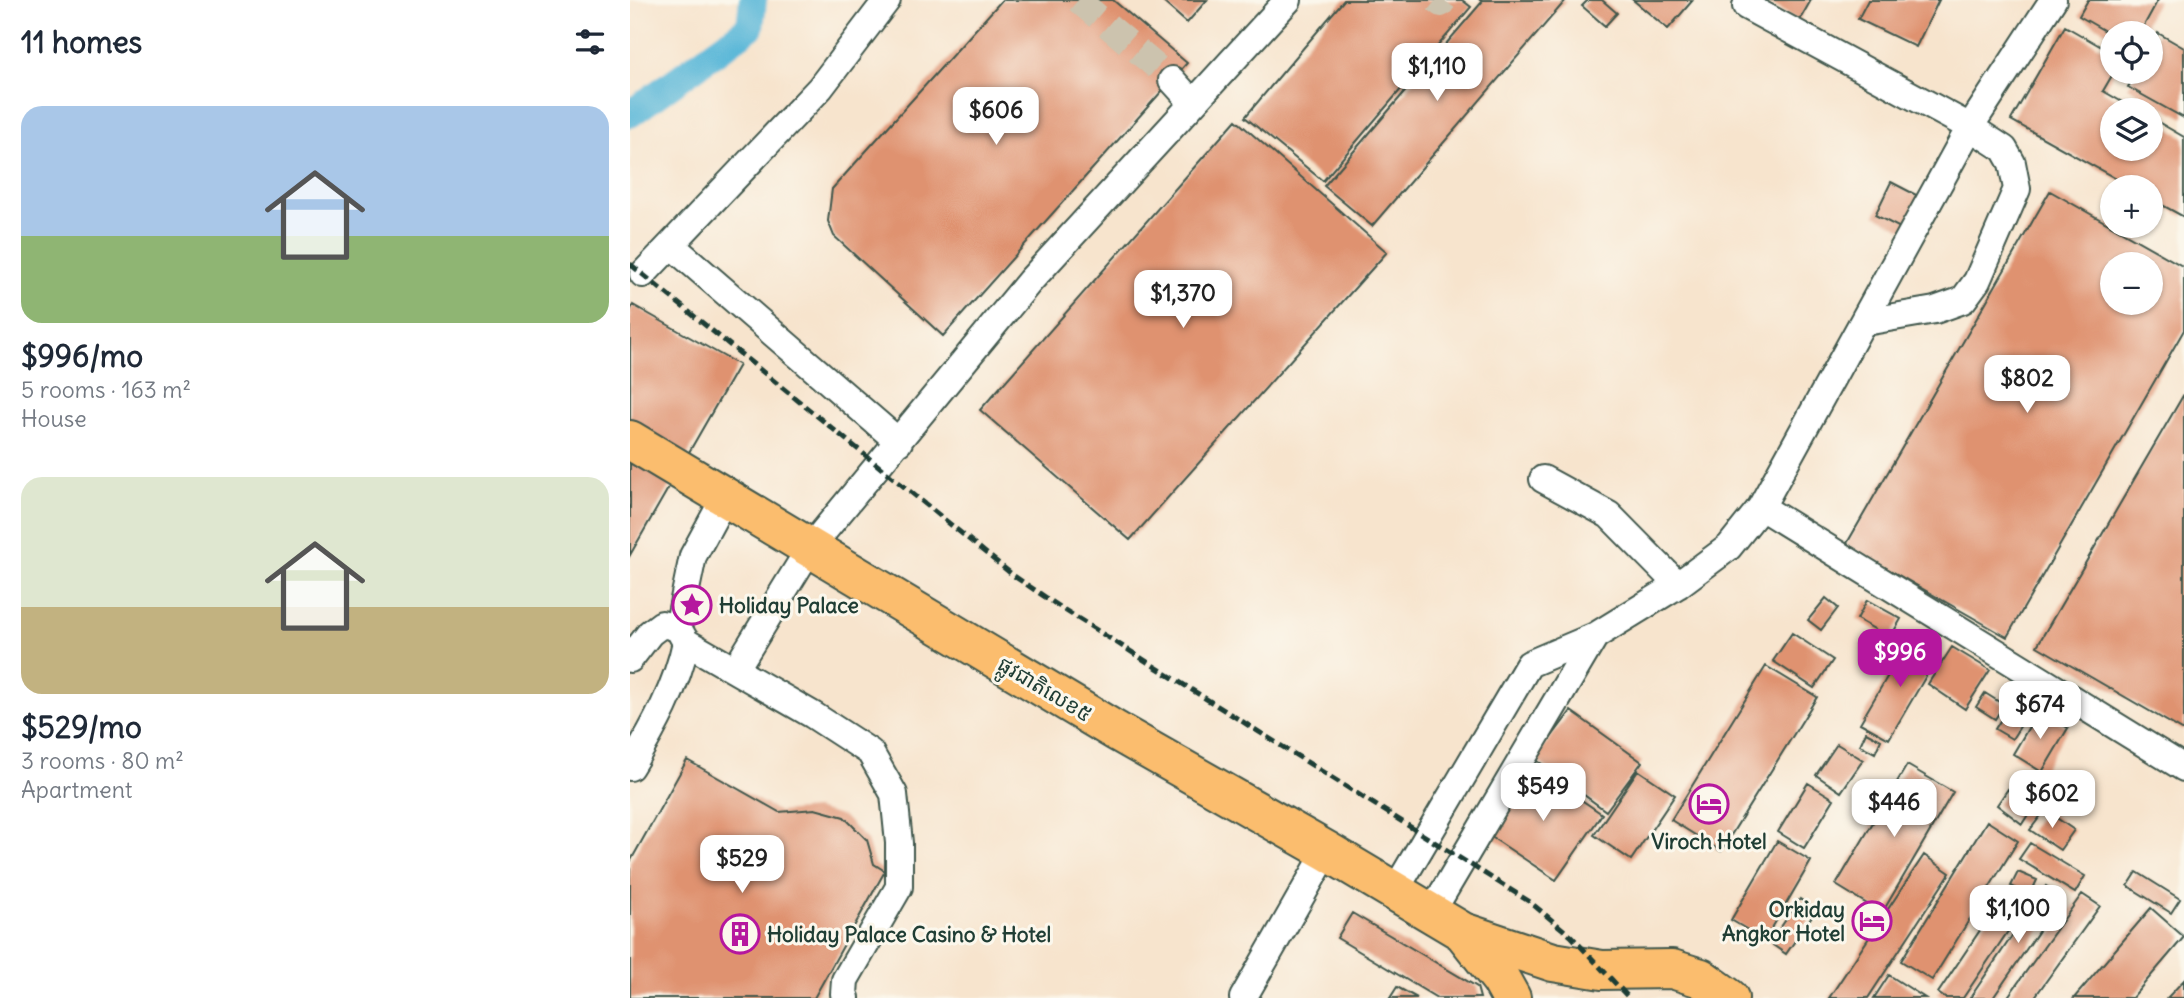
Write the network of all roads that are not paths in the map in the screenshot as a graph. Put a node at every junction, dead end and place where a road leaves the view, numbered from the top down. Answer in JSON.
{"nodes":[{"id":1,"x":887,"y":0,"type":"edge"},
{"id":2,"x":1288,"y":0,"type":"edge"},
{"id":3,"x":2053,"y":0,"type":"edge"},
{"id":4,"x":1746,"y":6,"type":"dead end"},
{"id":5,"x":1172,"y":80,"type":"tunnel mouth"},
{"id":6,"x":1192,"y":102,"type":"junction"},
{"id":7,"x":1970,"y":127,"type":"junction"},
{"id":8,"x":671,"y":245,"type":"junction"},
{"id":9,"x":643,"y":275,"type":"dead end"},
{"id":10,"x":1865,"y":322,"type":"junction"},
{"id":11,"x":630,"y":440,"type":"edge"},
{"id":12,"x":899,"y":442,"type":"junction"},
{"id":13,"x":1543,"y":480,"type":"dead end"},
{"id":14,"x":725,"y":497,"type":"junction"},
{"id":15,"x":1762,"y":507,"type":"junction"},
{"id":16,"x":810,"y":548,"type":"junction"},
{"id":17,"x":1678,"y":585,"type":"junction"},
{"id":18,"x":682,"y":635,"type":"junction"},
{"id":19,"x":1595,"y":636,"type":"junction"},
{"id":20,"x":630,"y":659,"type":"edge"},
{"id":21,"x":735,"y":670,"type":"junction"},
{"id":22,"x":630,"y":767,"type":"edge"},
{"id":23,"x":2184,"y":768,"type":"edge"},
{"id":24,"x":1326,"y":851,"type":"junction"},
{"id":25,"x":1395,"y":891,"type":"junction"},
{"id":26,"x":1447,"y":922,"type":"junction"},
{"id":27,"x":1641,"y":970,"type":"junction"},
{"id":28,"x":846,"y":998,"type":"edge"},
{"id":29,"x":1243,"y":998,"type":"edge"},
{"id":30,"x":1511,"y":998,"type":"edge"},
{"id":31,"x":1587,"y":998,"type":"edge"},
{"id":32,"x":1729,"y":998,"type":"edge"}],
"edges":[{"from":1,"to":8,"type":"street"},
{"from":2,"to":6,"type":"street"},
{"from":3,"to":7,"type":"street"},
{"from":4,"to":7,"type":"street"},
{"from":5,"to":6,"type":"street"},
{"from":6,"to":12,"type":"street"},
{"from":7,"to":10,"type":"street"},
{"from":7,"to":10,"type":"street"},
{"from":8,"to":9,"type":"street"},
{"from":8,"to":12,"type":"street"},
{"from":10,"to":15,"type":"street"},
{"from":11,"to":14,"type":"highway","name":"ផ្លូវជាតិលេខ៥"},
{"from":12,"to":16,"type":"street"},
{"from":13,"to":17,"type":"street"},
{"from":14,"to":16,"type":"highway","name":"ផ្លូវជាតិលេខ៥"},
{"from":14,"to":18,"type":"street"},
{"from":15,"to":17,"type":"street"},
{"from":15,"to":23,"type":"street"},
{"from":16,"to":21,"type":"street"},
{"from":16,"to":24,"type":"highway","name":"ផ្លូវជាតិលេខ៥"},
{"from":17,"to":19,"type":"street"},
{"from":18,"to":20,"type":"street"},
{"from":18,"to":21,"type":"street"},
{"from":18,"to":22,"type":"street"},
{"from":19,"to":25,"type":"street"},
{"from":19,"to":26,"type":"street"},
{"from":21,"to":28,"type":"street"},
{"from":24,"to":25,"type":"highway","name":"ផ្លូវជាតិលេខ៥"},
{"from":24,"to":29,"type":"street"},
{"from":25,"to":26,"type":"highway","name":"ផ្លូវជាតិលេខ៥"},
{"from":26,"to":27,"type":"highway","name":"ផ្លូវជាតិលេខ៥"},
{"from":26,"to":30,"type":"highway","name":"ផ្លូវជាតិលេខ៥"},
{"from":27,"to":31,"type":"highway","name":"ផ្លូវជាតិលេខ៥"},
{"from":27,"to":32,"type":"highway","name":"ផ្លូវជាតិលេខ៥"}]}
